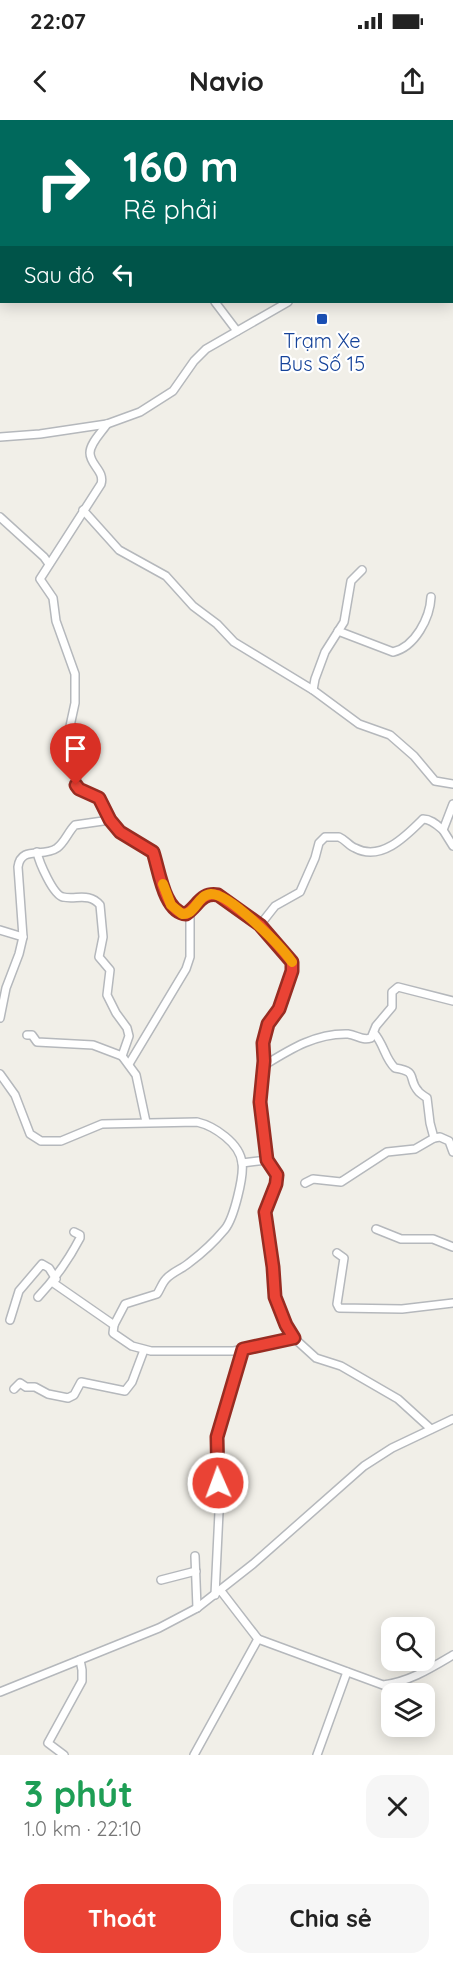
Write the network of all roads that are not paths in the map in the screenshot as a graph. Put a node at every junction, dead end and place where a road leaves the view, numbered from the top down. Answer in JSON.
{"nodes":[{"id":1,"x":216,"y":303,"type":"edge"},
{"id":2,"x":286,"y":303,"type":"edge"},
{"id":3,"x":237,"y":331,"type":"junction"},
{"id":4,"x":107,"y":424,"type":"junction"},
{"id":5,"x":0,"y":437,"type":"edge"},
{"id":6,"x":84,"y":510,"type":"junction"},
{"id":7,"x":0,"y":517,"type":"edge"},
{"id":8,"x":49,"y":564,"type":"junction"},
{"id":9,"x":362,"y":570,"type":"dead end"},
{"id":10,"x":431,"y":597,"type":"dead end"},
{"id":11,"x":338,"y":632,"type":"junction"},
{"id":12,"x":313,"y":690,"type":"junction"},
{"id":13,"x":453,"y":784,"type":"edge"},
{"id":14,"x":453,"y":804,"type":"edge"},
{"id":15,"x":110,"y":820,"type":"junction"},
{"id":16,"x":443,"y":830,"type":"junction"},
{"id":17,"x":453,"y":846,"type":"edge"},
{"id":18,"x":37,"y":852,"type":"junction"},
{"id":19,"x":190,"y":912,"type":"junction"},
{"id":20,"x":260,"y":925,"type":"junction"},
{"id":21,"x":0,"y":930,"type":"edge"},
{"id":22,"x":23,"y":937,"type":"junction"},
{"id":23,"x":453,"y":1000,"type":"edge"},
{"id":24,"x":0,"y":1018,"type":"edge"},
{"id":25,"x":374,"y":1033,"type":"junction"},
{"id":26,"x":27,"y":1035,"type":"dead end"},
{"id":27,"x":122,"y":1056,"type":"junction"},
{"id":28,"x":129,"y":1064,"type":"junction"},
{"id":29,"x":263,"y":1066,"type":"junction"},
{"id":30,"x":0,"y":1074,"type":"edge"},
{"id":31,"x":146,"y":1122,"type":"junction"},
{"id":32,"x":434,"y":1138,"type":"junction"},
{"id":33,"x":453,"y":1152,"type":"edge"},
{"id":34,"x":267,"y":1160,"type":"junction"},
{"id":35,"x":243,"y":1163,"type":"junction"},
{"id":36,"x":306,"y":1183,"type":"dead end"},
{"id":37,"x":376,"y":1229,"type":"dead end"},
{"id":38,"x":74,"y":1232,"type":"dead end"},
{"id":39,"x":453,"y":1247,"type":"edge"},
{"id":40,"x":337,"y":1252,"type":"dead end"},
{"id":41,"x":54,"y":1281,"type":"junction"},
{"id":42,"x":38,"y":1297,"type":"dead end"},
{"id":43,"x":453,"y":1303,"type":"edge"},
{"id":44,"x":10,"y":1320,"type":"dead end"},
{"id":45,"x":114,"y":1325,"type":"junction"},
{"id":46,"x":294,"y":1338,"type":"junction"},
{"id":47,"x":243,"y":1349,"type":"junction"},
{"id":48,"x":144,"y":1350,"type":"junction"},
{"id":49,"x":14,"y":1389,"type":"dead end"},
{"id":50,"x":453,"y":1419,"type":"edge"},
{"id":51,"x":431,"y":1429,"type":"junction"},
{"id":52,"x":195,"y":1556,"type":"dead end"},
{"id":53,"x":196,"y":1571,"type":"junction"},
{"id":54,"x":161,"y":1580,"type":"dead end"},
{"id":55,"x":218,"y":1593,"type":"junction"},
{"id":56,"x":196,"y":1608,"type":"junction"},
{"id":57,"x":258,"y":1639,"type":"junction"},
{"id":58,"x":453,"y":1654,"type":"edge"},
{"id":59,"x":80,"y":1660,"type":"junction"},
{"id":60,"x":347,"y":1672,"type":"junction"},
{"id":61,"x":0,"y":1692,"type":"edge"},
{"id":62,"x":64,"y":1755,"type":"edge"},
{"id":63,"x":194,"y":1755,"type":"edge"},
{"id":64,"x":317,"y":1755,"type":"edge"}],
"edges":[{"from":1,"to":3,"type":"street"},
{"from":2,"to":3,"type":"street"},
{"from":3,"to":4,"type":"street"},
{"from":4,"to":5,"type":"street"},
{"from":4,"to":6,"type":"street"},
{"from":6,"to":8,"type":"street"},
{"from":6,"to":12,"type":"street"},
{"from":7,"to":8,"type":"street"},
{"from":8,"to":15,"type":"street"},
{"from":9,"to":11,"type":"street"},
{"from":10,"to":11,"type":"street"},
{"from":11,"to":12,"type":"street"},
{"from":12,"to":13,"type":"street"},
{"from":14,"to":16,"type":"street"},
{"from":15,"to":18,"type":"street"},
{"from":15,"to":19,"type":"street"},
{"from":16,"to":17,"type":"street"},
{"from":16,"to":20,"type":"street"},
{"from":18,"to":22,"type":"street"},
{"from":18,"to":27,"type":"street"},
{"from":19,"to":20,"type":"street"},
{"from":19,"to":28,"type":"street"},
{"from":20,"to":29,"type":"street"},
{"from":21,"to":22,"type":"street"},
{"from":22,"to":24,"type":"street"},
{"from":23,"to":25,"type":"street"},
{"from":25,"to":29,"type":"street"},
{"from":25,"to":32,"type":"street"},
{"from":26,"to":27,"type":"street"},
{"from":27,"to":28,"type":"street"},
{"from":28,"to":31,"type":"street"},
{"from":29,"to":34,"type":"street"},
{"from":30,"to":31,"type":"street"},
{"from":31,"to":35,"type":"street"},
{"from":32,"to":33,"type":"street"},
{"from":32,"to":36,"type":"street"},
{"from":34,"to":35,"type":"street"},
{"from":34,"to":46,"type":"street"},
{"from":35,"to":45,"type":"street"},
{"from":37,"to":39,"type":"street"},
{"from":38,"to":41,"type":"street"},
{"from":40,"to":43,"type":"street"},
{"from":41,"to":42,"type":"street"},
{"from":41,"to":44,"type":"street"},
{"from":41,"to":45,"type":"street"},
{"from":45,"to":48,"type":"street"},
{"from":46,"to":47,"type":"street"},
{"from":46,"to":51,"type":"street"},
{"from":47,"to":48,"type":"street"},
{"from":47,"to":55,"type":"street"},
{"from":48,"to":49,"type":"street"},
{"from":50,"to":51,"type":"street"},
{"from":51,"to":55,"type":"street"},
{"from":52,"to":53,"type":"street"},
{"from":53,"to":54,"type":"street"},
{"from":53,"to":56,"type":"street"},
{"from":55,"to":56,"type":"street"},
{"from":55,"to":57,"type":"street"},
{"from":56,"to":59,"type":"street"},
{"from":57,"to":60,"type":"street"},
{"from":57,"to":63,"type":"street"},
{"from":58,"to":60,"type":"street"},
{"from":59,"to":61,"type":"street"},
{"from":59,"to":62,"type":"street"},
{"from":60,"to":64,"type":"street"}]}
